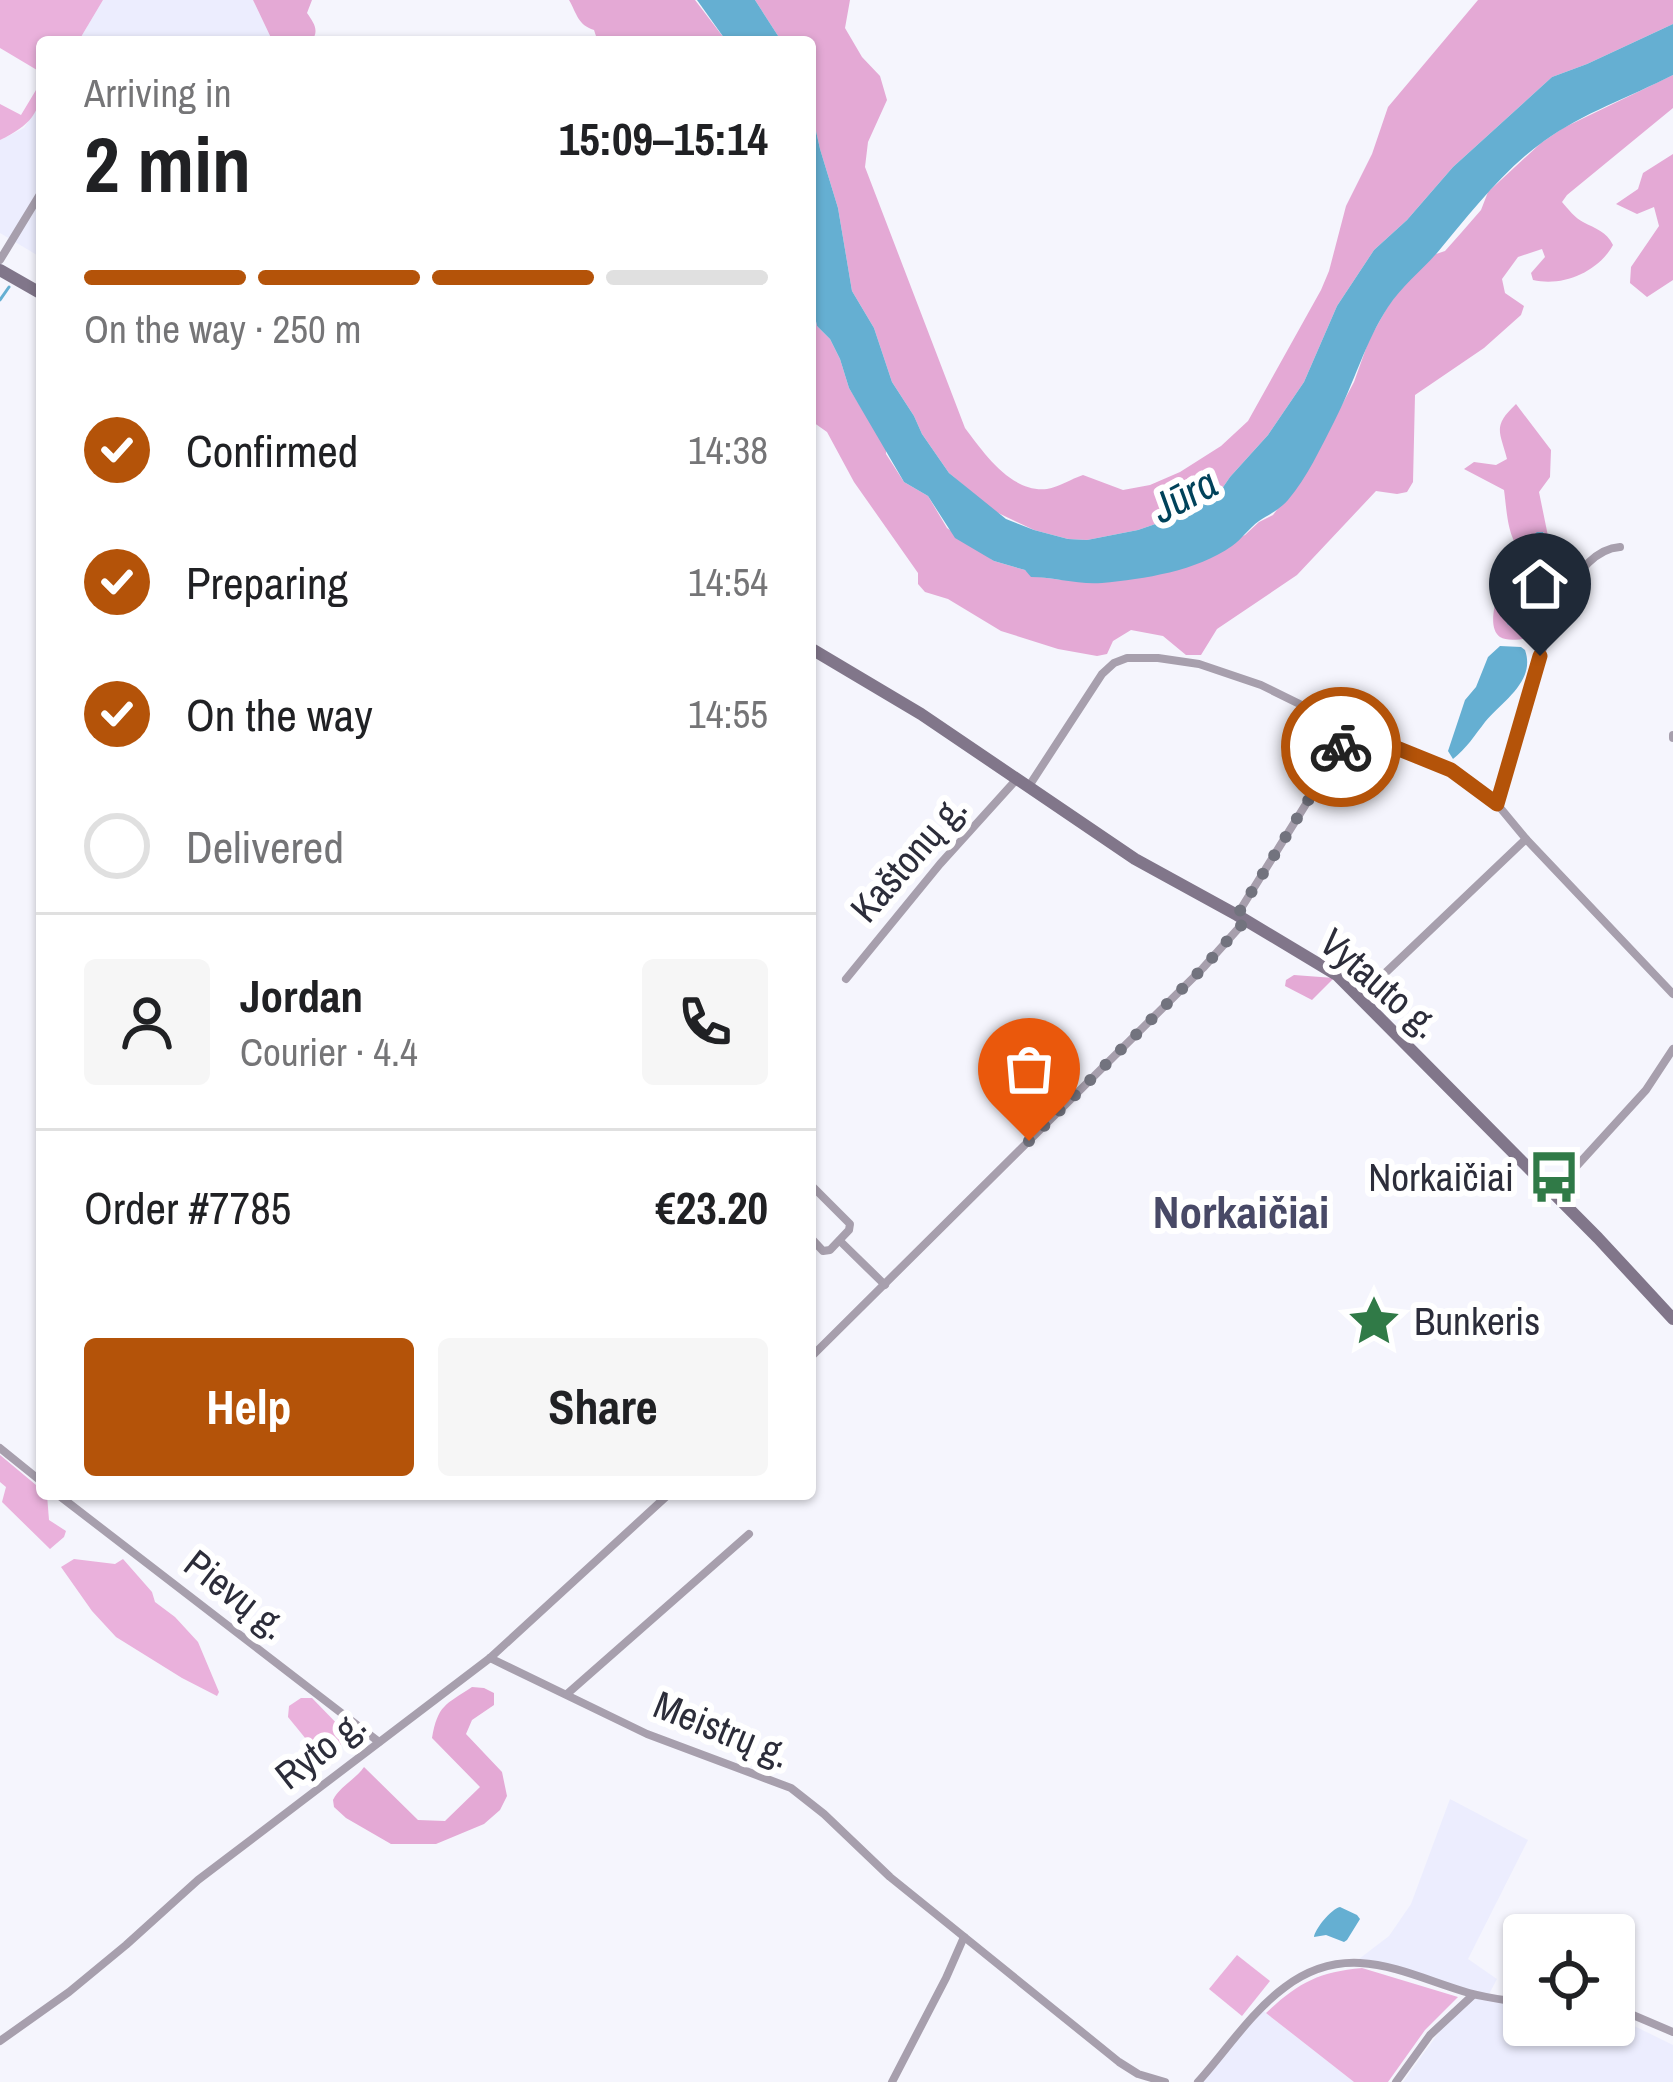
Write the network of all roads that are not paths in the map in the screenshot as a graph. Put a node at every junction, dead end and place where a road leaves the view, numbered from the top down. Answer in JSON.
{"nodes":[{"id":1,"x":36,"y":201,"type":"edge"},
{"id":2,"x":0,"y":260,"type":"edge"},
{"id":3,"x":0,"y":270,"type":"edge"},
{"id":4,"x":36,"y":291,"type":"edge"},
{"id":5,"x":1620,"y":547,"type":"dead end"},
{"id":6,"x":816,"y":652,"type":"edge"},
{"id":7,"x":1352,"y":730,"type":"junction"},
{"id":8,"x":1023,"y":782,"type":"junction"},
{"id":9,"x":1497,"y":804,"type":"junction"},
{"id":10,"x":1526,"y":839,"type":"junction"},
{"id":11,"x":1242,"y":917,"type":"junction"},
{"id":12,"x":846,"y":979,"type":"dead end"},
{"id":13,"x":1673,"y":994,"type":"edge"},
{"id":14,"x":1360,"y":997,"type":"junction"},
{"id":15,"x":1673,"y":1049,"type":"edge"},
{"id":16,"x":816,"y":1190,"type":"edge"},
{"id":17,"x":1553,"y":1192,"type":"junction"},
{"id":18,"x":840,"y":1241,"type":"junction"},
{"id":19,"x":816,"y":1243,"type":"edge"},
{"id":20,"x":885,"y":1285,"type":"junction"},
{"id":21,"x":1673,"y":1319,"type":"edge"},
{"id":22,"x":816,"y":1352,"type":"edge"},
{"id":23,"x":0,"y":1448,"type":"edge"},
{"id":24,"x":36,"y":1477,"type":"edge"},
{"id":25,"x":65,"y":1500,"type":"edge"},
{"id":26,"x":662,"y":1500,"type":"edge"},
{"id":27,"x":749,"y":1534,"type":"dead end"},
{"id":28,"x":490,"y":1658,"type":"junction"},
{"id":29,"x":567,"y":1694,"type":"junction"},
{"id":30,"x":379,"y":1742,"type":"junction"},
{"id":31,"x":964,"y":1937,"type":"junction"},
{"id":32,"x":1473,"y":1995,"type":"junction"},
{"id":33,"x":1503,"y":2000,"type":"edge"},
{"id":34,"x":1635,"y":2016,"type":"edge"},
{"id":35,"x":1673,"y":2032,"type":"edge"},
{"id":36,"x":0,"y":2041,"type":"edge"},
{"id":37,"x":892,"y":2082,"type":"edge"},
{"id":38,"x":1165,"y":2082,"type":"edge"},
{"id":39,"x":1198,"y":2082,"type":"edge"},
{"id":40,"x":1396,"y":2082,"type":"edge"}],
"edges":[{"from":1,"to":2,"type":"street"},
{"from":3,"to":4,"type":"main road"},
{"from":5,"to":9,"type":"street"},
{"from":6,"to":8,"type":"main road","name":"Vytauto g."},
{"from":7,"to":8,"type":"street","name":"Kaštonų g."},
{"from":7,"to":9,"type":"street","name":"Kaštonų g."},
{"from":7,"to":11,"type":"street"},
{"from":8,"to":11,"type":"main road","name":"Vytauto g."},
{"from":8,"to":12,"type":"street","name":"Kaštonų g."},
{"from":9,"to":10,"type":"street","name":"Kaštonų g."},
{"from":10,"to":13,"type":"street","name":"Kaštonų g."},
{"from":10,"to":14,"type":"street"},
{"from":11,"to":14,"type":"main road","name":"Vytauto g."},
{"from":11,"to":20,"type":"street"},
{"from":14,"to":17,"type":"main road","name":"Vytauto g."},
{"from":15,"to":17,"type":"street"},
{"from":16,"to":18,"type":"street"},
{"from":17,"to":21,"type":"main road","name":"Vytauto g."},
{"from":18,"to":19,"type":"street"},
{"from":18,"to":20,"type":"street"},
{"from":20,"to":22,"type":"street"},
{"from":23,"to":24,"type":"street"},
{"from":25,"to":30,"type":"street","name":"Pievų g."},
{"from":26,"to":28,"type":"street","name":"Ryto g."},
{"from":27,"to":29,"type":"street"},
{"from":28,"to":29,"type":"street","name":"Meistrų g."},
{"from":28,"to":30,"type":"street","name":"Ryto g."},
{"from":29,"to":31,"type":"street","name":"Meistrų g."},
{"from":30,"to":36,"type":"street","name":"Ryto g."},
{"from":31,"to":37,"type":"street"},
{"from":31,"to":38,"type":"street","name":"Meistrų g."},
{"from":32,"to":33,"type":"street"},
{"from":32,"to":39,"type":"street"},
{"from":32,"to":40,"type":"street"},
{"from":34,"to":35,"type":"street"}]}
